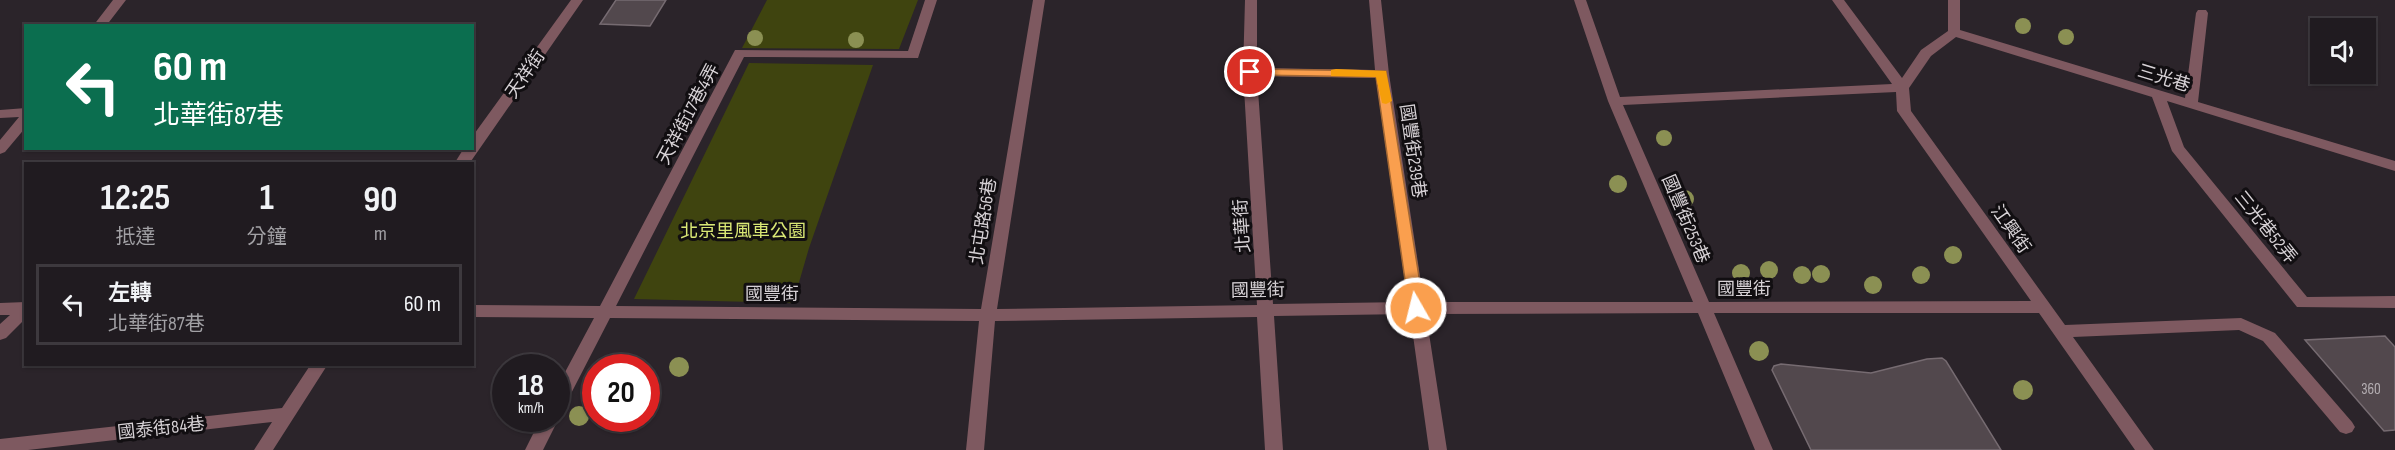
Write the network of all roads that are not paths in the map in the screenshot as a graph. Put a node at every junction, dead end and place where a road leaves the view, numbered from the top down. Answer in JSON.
{"nodes":[{"id":1,"x":120,"y":0,"type":"edge"},
{"id":2,"x":577,"y":0,"type":"edge"},
{"id":3,"x":931,"y":0,"type":"edge"},
{"id":4,"x":1040,"y":0,"type":"edge"},
{"id":5,"x":1251,"y":0,"type":"edge"},
{"id":6,"x":1376,"y":0,"type":"edge"},
{"id":7,"x":1580,"y":0,"type":"edge"},
{"id":8,"x":1838,"y":0,"type":"edge"},
{"id":9,"x":1954,"y":0,"type":"edge"},
{"id":10,"x":2202,"y":13,"type":"dead end"},
{"id":11,"x":101,"y":24,"type":"edge"},
{"id":12,"x":1954,"y":32,"type":"junction"},
{"id":13,"x":1250,"y":72,"type":"junction"},
{"id":14,"x":1382,"y":74,"type":"junction"},
{"id":15,"x":1902,"y":88,"type":"junction"},
{"id":16,"x":2158,"y":94,"type":"junction"},
{"id":17,"x":1615,"y":101,"type":"junction"},
{"id":18,"x":2191,"y":105,"type":"junction"},
{"id":19,"x":24,"y":112,"type":"edge"},
{"id":20,"x":0,"y":114,"type":"edge"},
{"id":21,"x":24,"y":119,"type":"edge"},
{"id":22,"x":474,"y":145,"type":"edge"},
{"id":23,"x":0,"y":149,"type":"edge"},
{"id":24,"x":2395,"y":166,"type":"edge"},
{"id":25,"x":2395,"y":302,"type":"edge"},
{"id":26,"x":24,"y":308,"type":"edge"},
{"id":27,"x":1416,"y":308,"type":"junction"},
{"id":28,"x":2044,"y":308,"type":"junction"},
{"id":29,"x":0,"y":309,"type":"edge"},
{"id":30,"x":1703,"y":309,"type":"junction"},
{"id":31,"x":24,"y":310,"type":"edge"},
{"id":32,"x":1267,"y":310,"type":"junction"},
{"id":33,"x":474,"y":311,"type":"edge"},
{"id":34,"x":604,"y":312,"type":"junction"},
{"id":35,"x":988,"y":315,"type":"junction"},
{"id":36,"x":2061,"y":331,"type":"junction"},
{"id":37,"x":0,"y":334,"type":"edge"},
{"id":38,"x":319,"y":366,"type":"edge"},
{"id":39,"x":570,"y":379,"type":"edge"},
{"id":40,"x":286,"y":414,"type":"junction"},
{"id":41,"x":2346,"y":427,"type":"dead end"},
{"id":42,"x":543,"y":432,"type":"edge"},
{"id":43,"x":0,"y":446,"type":"edge"},
{"id":44,"x":263,"y":450,"type":"edge"},
{"id":45,"x":534,"y":450,"type":"edge"},
{"id":46,"x":975,"y":450,"type":"edge"},
{"id":47,"x":1274,"y":450,"type":"edge"},
{"id":48,"x":1438,"y":450,"type":"edge"},
{"id":49,"x":1764,"y":450,"type":"edge"},
{"id":50,"x":2145,"y":450,"type":"edge"}],
"edges":[{"from":1,"to":11,"type":"street"},
{"from":2,"to":22,"type":"street","name":"天祥街"},
{"from":3,"to":34,"type":"street","name":"天祥街17巷4弄"},
{"from":4,"to":35,"type":"street","name":"北屯路56巷"},
{"from":5,"to":13,"type":"street","name":"北華街"},
{"from":6,"to":14,"type":"street","name":"國豐街239巷"},
{"from":7,"to":17,"type":"street","name":"國豐街253巷"},
{"from":8,"to":15,"type":"street"},
{"from":9,"to":12,"type":"street"},
{"from":10,"to":18,"type":"street"},
{"from":12,"to":15,"type":"street"},
{"from":12,"to":16,"type":"street","name":"三光巷"},
{"from":13,"to":14,"type":"street"},
{"from":13,"to":32,"type":"street","name":"北華街"},
{"from":14,"to":27,"type":"street","name":"國豐街239巷"},
{"from":15,"to":17,"type":"street"},
{"from":15,"to":28,"type":"street","name":"江興街"},
{"from":16,"to":18,"type":"street","name":"三光巷"},
{"from":16,"to":25,"type":"street","name":"三光巷52弄"},
{"from":17,"to":30,"type":"street","name":"國豐街253巷"},
{"from":18,"to":24,"type":"street","name":"三光巷"},
{"from":19,"to":20,"type":"street"},
{"from":21,"to":23,"type":"street"},
{"from":26,"to":29,"type":"street"},
{"from":27,"to":30,"type":"street","name":"國豐街"},
{"from":27,"to":32,"type":"street","name":"國豐街"},
{"from":27,"to":48,"type":"street","name":"國豐街239巷"},
{"from":28,"to":30,"type":"street","name":"國豐街"},
{"from":28,"to":36,"type":"street","name":"江興街"},
{"from":30,"to":49,"type":"street","name":"國豐街253巷"},
{"from":31,"to":37,"type":"street"},
{"from":32,"to":35,"type":"street","name":"國豐街"},
{"from":32,"to":47,"type":"street","name":"北華街"},
{"from":33,"to":34,"type":"street","name":"國豐街"},
{"from":34,"to":35,"type":"street","name":"國豐街"},
{"from":34,"to":39,"type":"street"},
{"from":35,"to":46,"type":"street","name":"北屯路56巷"},
{"from":36,"to":41,"type":"street"},
{"from":36,"to":50,"type":"street","name":"江興街"},
{"from":38,"to":40,"type":"street"},
{"from":40,"to":43,"type":"street","name":"國泰街84巷"},
{"from":40,"to":44,"type":"street"},
{"from":42,"to":45,"type":"street"}]}
